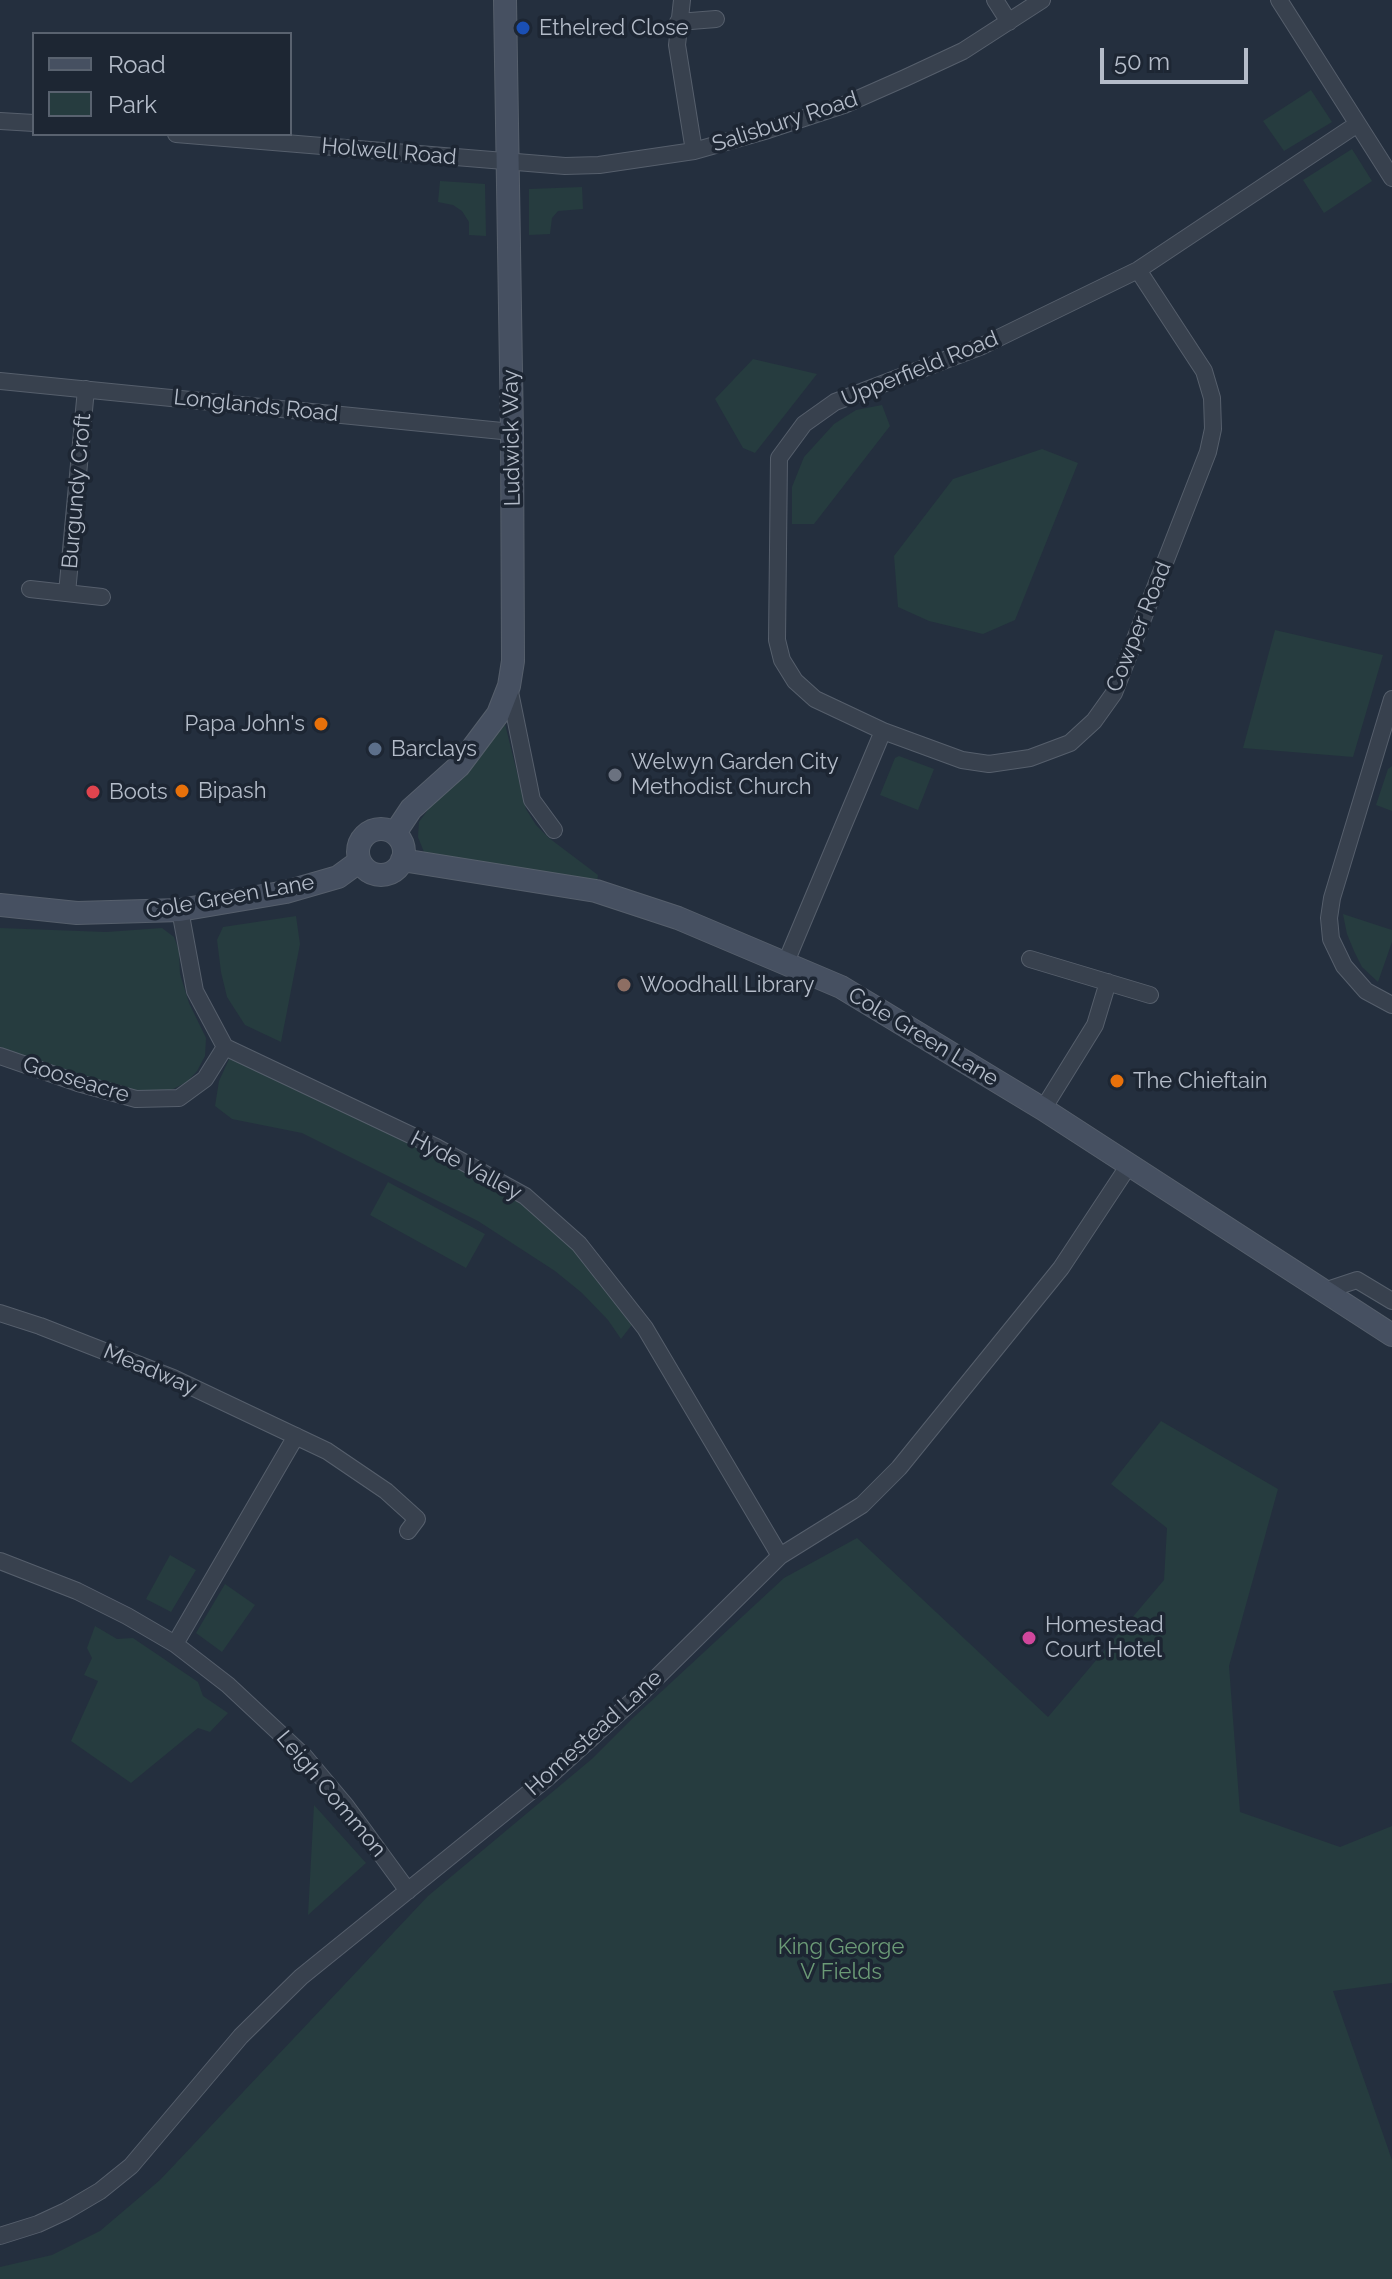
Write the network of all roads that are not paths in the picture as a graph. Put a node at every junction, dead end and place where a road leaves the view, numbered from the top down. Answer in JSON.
{"nodes":[{"id":1,"x":505,"y":0,"type":"edge"},
{"id":2,"x":682,"y":0,"type":"edge"},
{"id":3,"x":995,"y":0,"type":"edge"},
{"id":4,"x":1042,"y":0,"type":"edge"},
{"id":5,"x":1279,"y":0,"type":"edge"},
{"id":6,"x":716,"y":19,"type":"dead end"},
{"id":7,"x":678,"y":22,"type":"junction"},
{"id":8,"x":1009,"y":22,"type":"junction"},
{"id":9,"x":0,"y":121,"type":"edge"},
{"id":10,"x":32,"y":123,"type":"edge"},
{"id":11,"x":1356,"y":125,"type":"junction"},
{"id":12,"x":199,"y":136,"type":"edge"},
{"id":13,"x":694,"y":151,"type":"junction"},
{"id":14,"x":506,"y":163,"type":"junction"},
{"id":15,"x":1392,"y":178,"type":"edge"},
{"id":16,"x":1138,"y":270,"type":"junction"},
{"id":17,"x":0,"y":381,"type":"edge"},
{"id":18,"x":86,"y":389,"type":"junction"},
{"id":19,"x":512,"y":432,"type":"junction"},
{"id":20,"x":30,"y":589,"type":"dead end"},
{"id":21,"x":67,"y":593,"type":"junction"},
{"id":22,"x":102,"y":597,"type":"dead end"},
{"id":23,"x":509,"y":686,"type":"junction"},
{"id":24,"x":1392,"y":699,"type":"edge"},
{"id":25,"x":883,"y":731,"type":"junction"},
{"id":26,"x":1387,"y":733,"type":"edge"},
{"id":27,"x":554,"y":830,"type":"dead end"},
{"id":28,"x":395,"y":833,"type":"junction"},
{"id":29,"x":402,"y":860,"type":"junction"},
{"id":30,"x":360,"y":861,"type":"junction"},
{"id":31,"x":0,"y":905,"type":"edge"},
{"id":32,"x":180,"y":910,"type":"junction"},
{"id":33,"x":1030,"y":959,"type":"dead end"},
{"id":34,"x":786,"y":962,"type":"junction"},
{"id":35,"x":1108,"y":982,"type":"junction"},
{"id":36,"x":1150,"y":995,"type":"dead end"},
{"id":37,"x":1392,"y":1005,"type":"edge"},
{"id":38,"x":225,"y":1047,"type":"junction"},
{"id":39,"x":0,"y":1056,"type":"edge"},
{"id":40,"x":1043,"y":1109,"type":"junction"},
{"id":41,"x":1129,"y":1165,"type":"junction"},
{"id":42,"x":1324,"y":1291,"type":"junction"},
{"id":43,"x":1392,"y":1301,"type":"edge"},
{"id":44,"x":0,"y":1313,"type":"edge"},
{"id":45,"x":1392,"y":1335,"type":"edge"},
{"id":46,"x":296,"y":1436,"type":"junction"},
{"id":47,"x":408,"y":1531,"type":"dead end"},
{"id":48,"x":780,"y":1556,"type":"junction"},
{"id":49,"x":0,"y":1561,"type":"edge"},
{"id":50,"x":175,"y":1644,"type":"junction"},
{"id":51,"x":408,"y":1891,"type":"junction"},
{"id":52,"x":0,"y":2236,"type":"edge"}],
"edges":[{"from":1,"to":14,"type":"street","name":"Ludwick Way"},
{"from":2,"to":7,"type":"street"},
{"from":3,"to":8,"type":"street"},
{"from":4,"to":8,"type":"street","name":"Salisbury Road"},
{"from":5,"to":11,"type":"street"},
{"from":6,"to":7,"type":"street"},
{"from":7,"to":13,"type":"street"},
{"from":8,"to":13,"type":"street","name":"Salisbury Road"},
{"from":9,"to":10,"type":"street"},
{"from":11,"to":15,"type":"street"},
{"from":11,"to":16,"type":"street","name":"Upperfield Road"},
{"from":12,"to":14,"type":"street","name":"Holwell Road"},
{"from":13,"to":14,"type":"street","name":"Salisbury Road"},
{"from":14,"to":19,"type":"street","name":"Ludwick Way"},
{"from":16,"to":25,"type":"street","name":"Cowper Road"},
{"from":16,"to":25,"type":"street","name":"Upperfield Road"},
{"from":17,"to":18,"type":"street","name":"Longlands Road"},
{"from":18,"to":19,"type":"street","name":"Longlands Road"},
{"from":18,"to":21,"type":"street","name":"Burgundy Croft"},
{"from":19,"to":23,"type":"street","name":"Ludwick Way"},
{"from":20,"to":21,"type":"street","name":"Burgundy Croft"},
{"from":21,"to":22,"type":"street","name":"Burgundy Croft"},
{"from":23,"to":27,"type":"street"},
{"from":23,"to":28,"type":"street","name":"Ludwick Way"},
{"from":24,"to":26,"type":"street"},
{"from":25,"to":34,"type":"street"},
{"from":26,"to":37,"type":"street"},
{"from":28,"to":29,"type":"street"},
{"from":28,"to":30,"type":"street"},
{"from":29,"to":30,"type":"street"},
{"from":29,"to":34,"type":"street","name":"Cole Green Lane"},
{"from":30,"to":32,"type":"street","name":"Cole Green Lane"},
{"from":31,"to":32,"type":"street","name":"Cole Green Lane"},
{"from":32,"to":38,"type":"street"},
{"from":33,"to":35,"type":"street"},
{"from":34,"to":40,"type":"street","name":"Cole Green Lane"},
{"from":35,"to":36,"type":"street"},
{"from":35,"to":40,"type":"street"},
{"from":38,"to":39,"type":"street","name":"Gooseacre"},
{"from":38,"to":48,"type":"street","name":"Hyde Valley"},
{"from":40,"to":41,"type":"street","name":"Cole Green Lane"},
{"from":41,"to":42,"type":"street","name":"Cole Green Lane"},
{"from":41,"to":48,"type":"street","name":"Homestead Lane"},
{"from":42,"to":43,"type":"street"},
{"from":42,"to":45,"type":"street","name":"Cole Green Lane"},
{"from":44,"to":46,"type":"street","name":"Meadway"},
{"from":46,"to":47,"type":"street","name":"Meadway"},
{"from":46,"to":50,"type":"street"},
{"from":48,"to":51,"type":"street","name":"Homestead Lane"},
{"from":49,"to":50,"type":"street","name":"Leigh Common"},
{"from":50,"to":51,"type":"street","name":"Leigh Common"},
{"from":51,"to":52,"type":"street","name":"Homestead Lane"}]}
